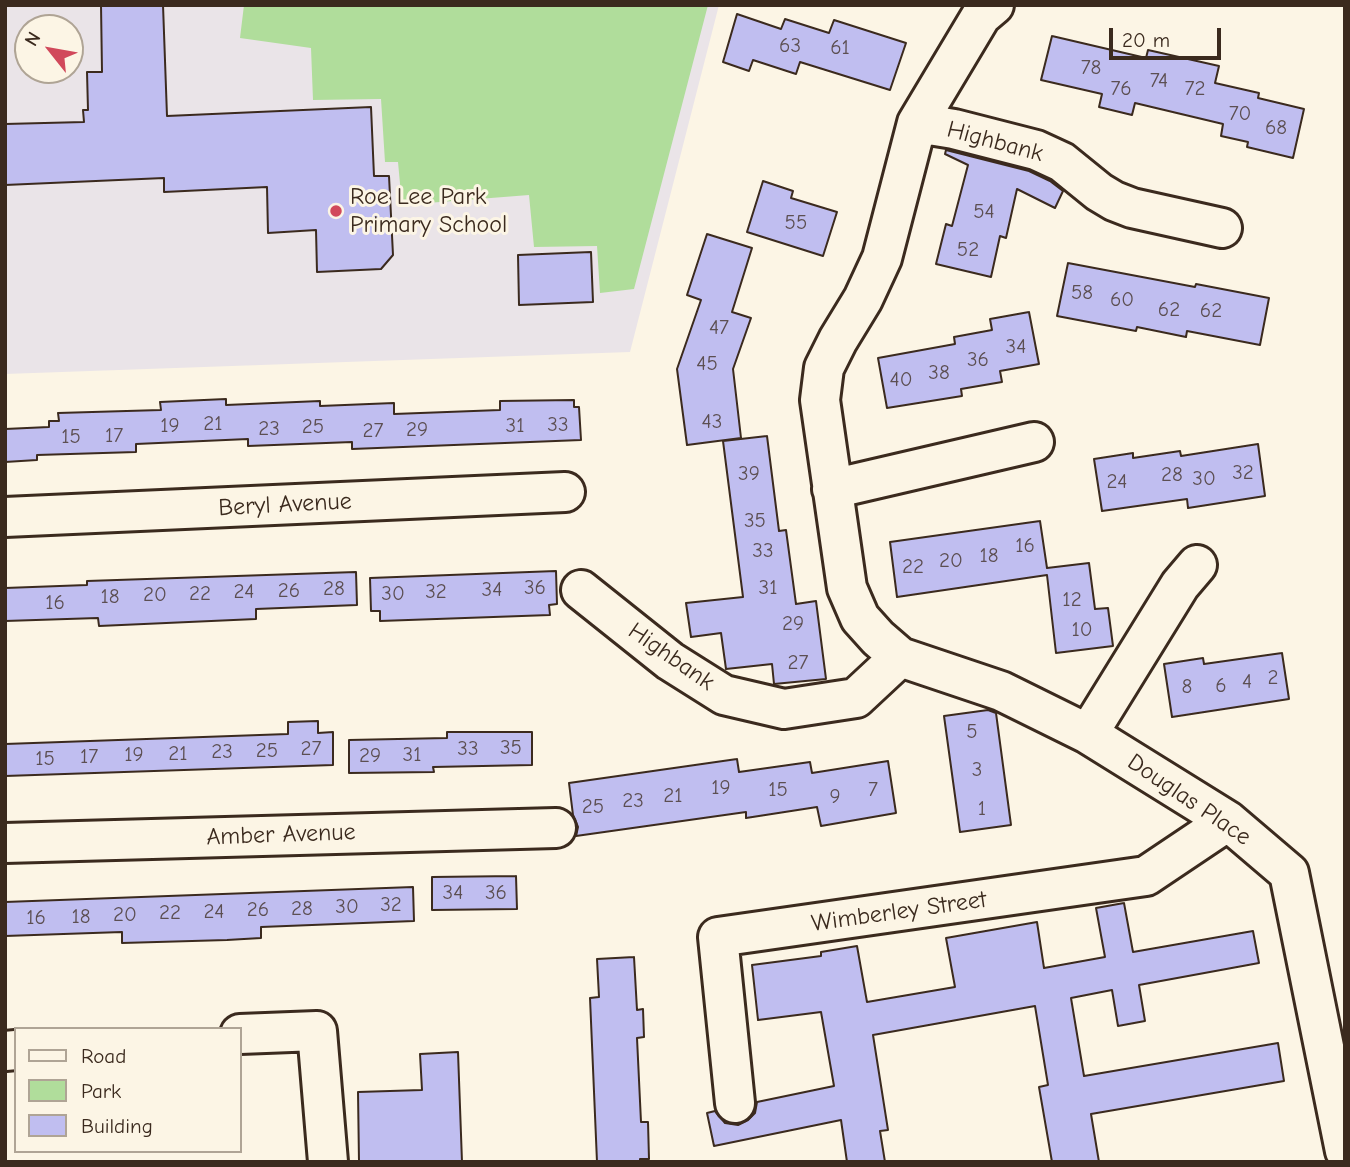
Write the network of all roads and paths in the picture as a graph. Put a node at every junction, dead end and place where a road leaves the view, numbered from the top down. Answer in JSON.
{"nodes":[{"id":1,"x":980,"y":9,"type":"edge"},
{"id":2,"x":918,"y":123,"type":"junction"},
{"id":3,"x":1222,"y":228,"type":"dead end"},
{"id":4,"x":1034,"y":442,"type":"dead end"},
{"id":5,"x":832,"y":489,"type":"junction"},
{"id":6,"x":565,"y":492,"type":"dead end"},
{"id":7,"x":5,"y":517,"type":"edge"},
{"id":8,"x":1197,"y":565,"type":"dead end"},
{"id":9,"x":581,"y":590,"type":"dead end"},
{"id":10,"x":900,"y":657,"type":"junction"},
{"id":11,"x":1088,"y":734,"type":"junction"},
{"id":12,"x":1228,"y":821,"type":"junction"},
{"id":13,"x":556,"y":828,"type":"dead end"},
{"id":14,"x":5,"y":843,"type":"edge"},
{"id":15,"x":242,"y":1034,"type":"edge"},
{"id":16,"x":735,"y":1103,"type":"dead end"},
{"id":17,"x":1345,"y":1151,"type":"edge"},
{"id":18,"x":328,"y":1162,"type":"edge"}],
"edges":[{"from":1,"to":2,"type":"street","name":"Highbank"},
{"from":2,"to":3,"type":"street","name":"Highbank"},
{"from":2,"to":5,"type":"street","name":"Highbank"},
{"from":4,"to":5,"type":"street"},
{"from":5,"to":10,"type":"street","name":"Highbank"},
{"from":6,"to":7,"type":"street","name":"Beryl Avenue"},
{"from":8,"to":11,"type":"street"},
{"from":9,"to":10,"type":"street","name":"Highbank"},
{"from":10,"to":11,"type":"street","name":"Douglas Place"},
{"from":11,"to":12,"type":"street","name":"Douglas Place"},
{"from":12,"to":16,"type":"street","name":"Wimberley Street"},
{"from":12,"to":17,"type":"street","name":"Douglas Place"},
{"from":13,"to":14,"type":"street","name":"Amber Avenue"},
{"from":15,"to":18,"type":"street"}]}
